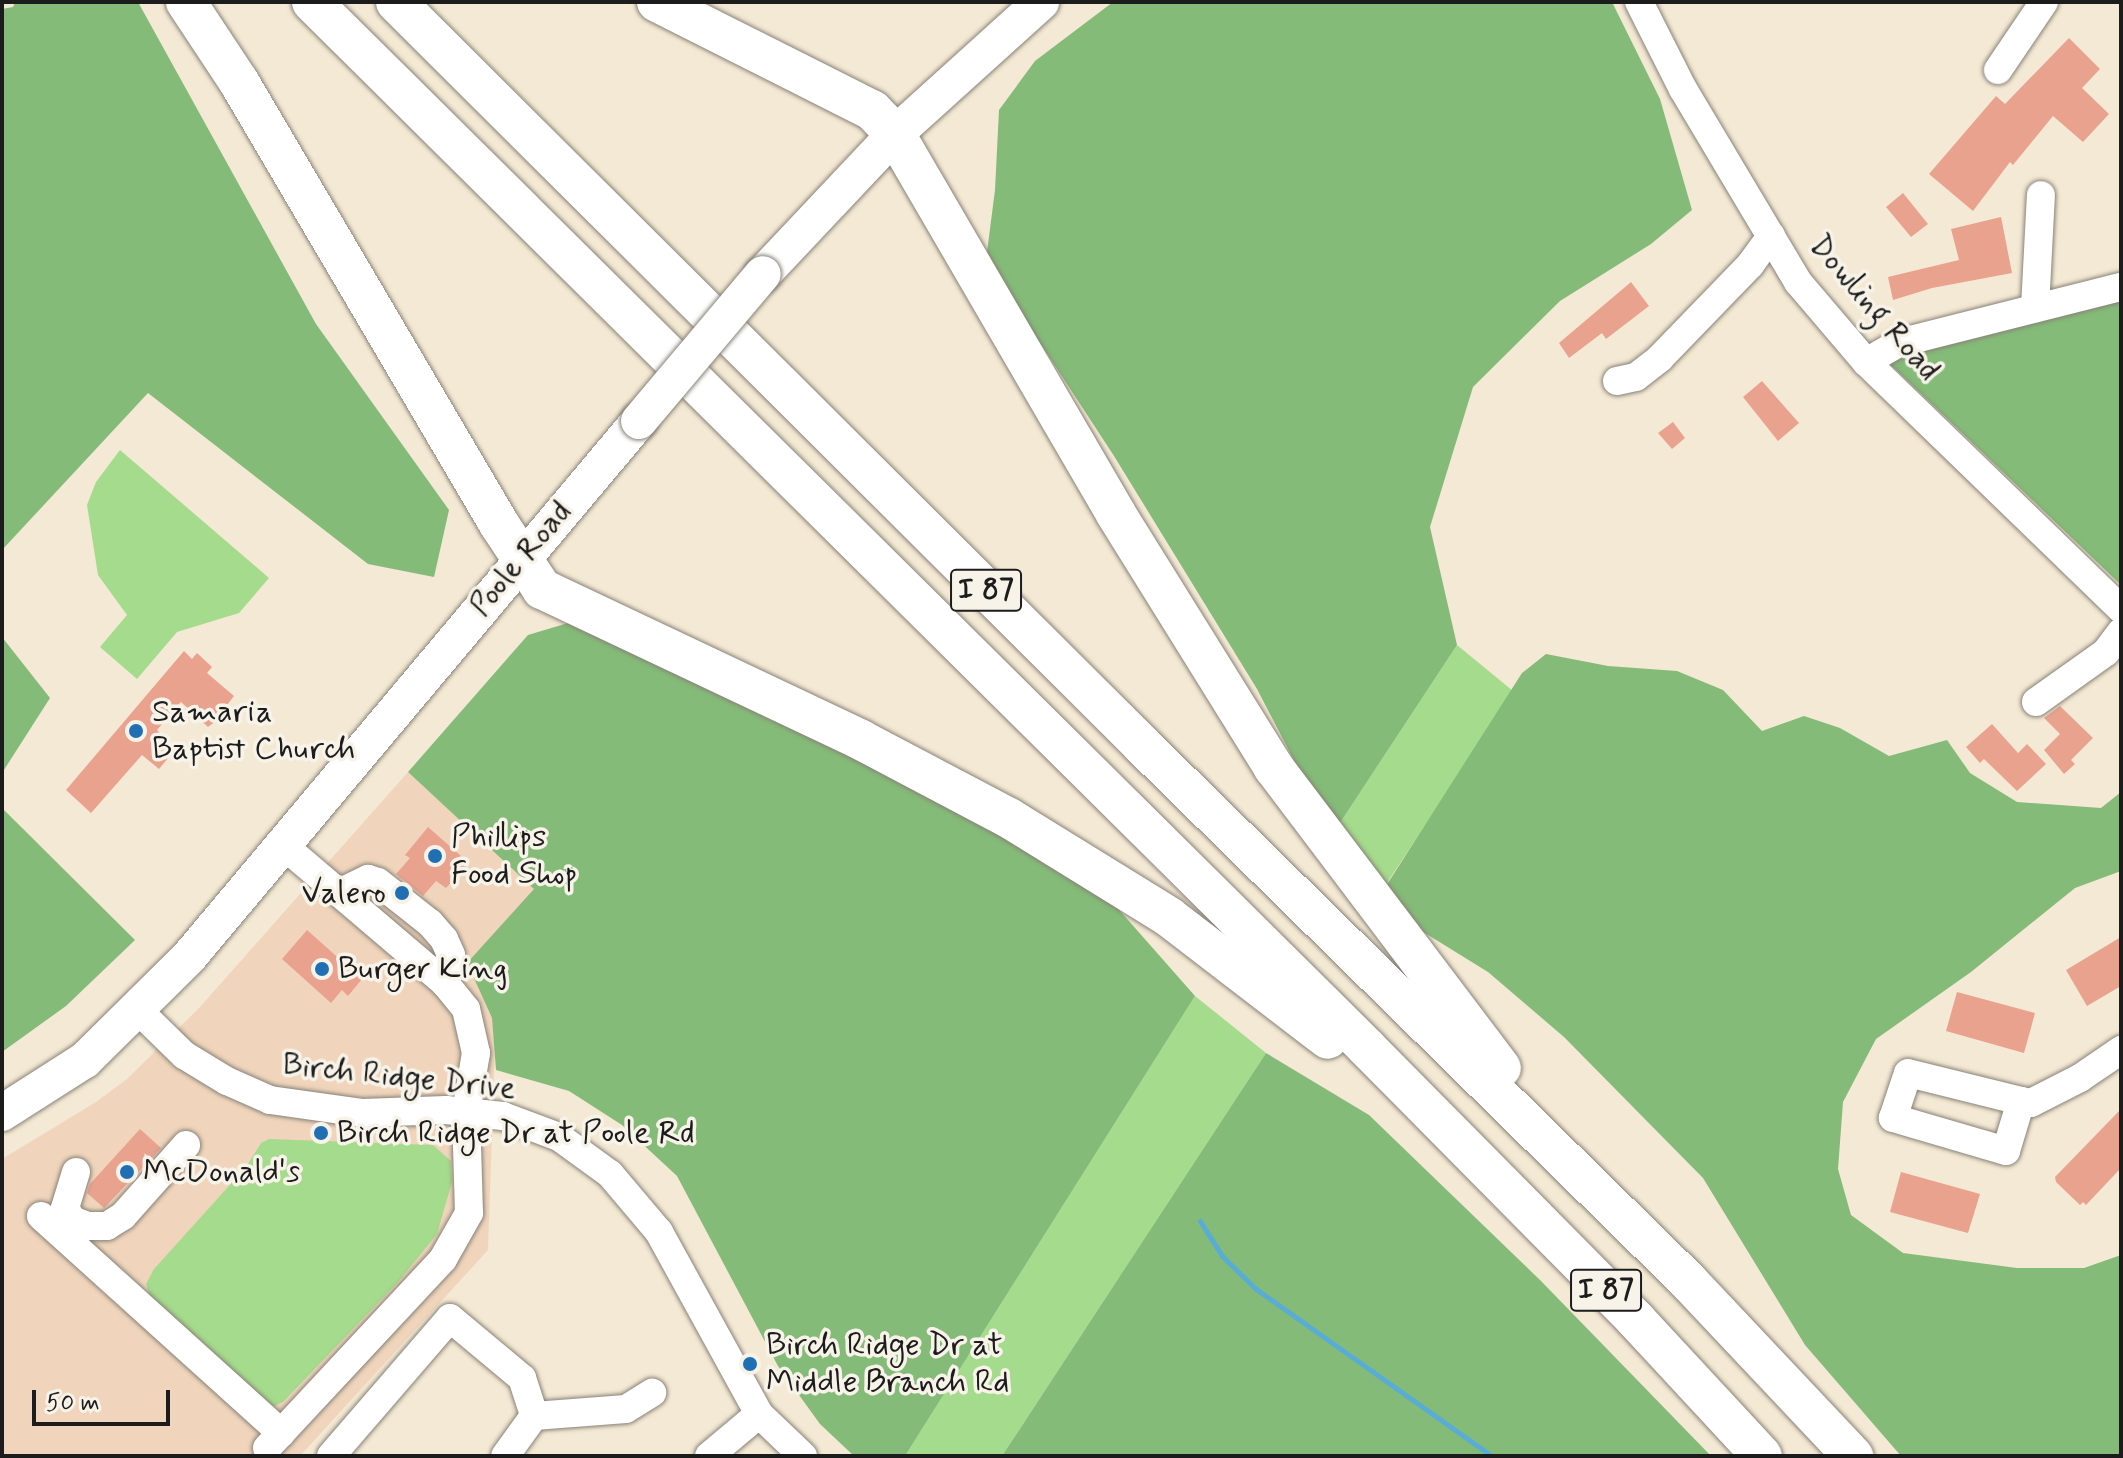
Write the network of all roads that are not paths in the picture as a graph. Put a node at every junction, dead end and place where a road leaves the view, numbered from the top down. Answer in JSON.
{"nodes":[{"id":1,"x":186,"y":2,"type":"edge"},
{"id":2,"x":312,"y":2,"type":"edge"},
{"id":3,"x":396,"y":2,"type":"edge"},
{"id":4,"x":657,"y":2,"type":"edge"},
{"id":5,"x":1041,"y":2,"type":"edge"},
{"id":6,"x":1639,"y":2,"type":"edge"},
{"id":7,"x":2044,"y":2,"type":"edge"},
{"id":8,"x":1998,"y":70,"type":"dead end"},
{"id":9,"x":895,"y":134,"type":"junction"},
{"id":10,"x":2041,"y":195,"type":"dead end"},
{"id":11,"x":1771,"y":236,"type":"junction"},
{"id":12,"x":2121,"y":287,"type":"edge"},
{"id":13,"x":2035,"y":308,"type":"junction"},
{"id":14,"x":1866,"y":362,"type":"junction"},
{"id":15,"x":1617,"y":381,"type":"dead end"},
{"id":16,"x":520,"y":558,"type":"junction"},
{"id":17,"x":2121,"y":609,"type":"edge"},
{"id":18,"x":2121,"y":632,"type":"edge"},
{"id":19,"x":2036,"y":702,"type":"dead end"},
{"id":20,"x":283,"y":845,"type":"junction"},
{"id":21,"x":139,"y":1011,"type":"junction"},
{"id":22,"x":2121,"y":1050,"type":"edge"},
{"id":23,"x":2021,"y":1101,"type":"dead end"},
{"id":24,"x":466,"y":1112,"type":"junction"},
{"id":25,"x":2,"y":1113,"type":"edge"},
{"id":26,"x":1446,"y":1128,"type":"junction"},
{"id":27,"x":186,"y":1145,"type":"dead end"},
{"id":28,"x":76,"y":1172,"type":"dead end"},
{"id":29,"x":1581,"y":1173,"type":"junction"},
{"id":30,"x":41,"y":1216,"type":"dead end"},
{"id":31,"x":416,"y":1289,"type":"junction"},
{"id":32,"x":450,"y":1318,"type":"junction"},
{"id":33,"x":652,"y":1393,"type":"dead end"},
{"id":34,"x":759,"y":1414,"type":"junction"},
{"id":35,"x":534,"y":1416,"type":"junction"},
{"id":36,"x":331,"y":1456,"type":"edge"},
{"id":37,"x":505,"y":1456,"type":"edge"},
{"id":38,"x":709,"y":1456,"type":"edge"},
{"id":39,"x":803,"y":1456,"type":"edge"},
{"id":40,"x":1762,"y":1456,"type":"edge"},
{"id":41,"x":1853,"y":1456,"type":"edge"}],
"edges":[{"from":1,"to":16,"type":"highway"},
{"from":2,"to":26,"type":"highway","number":"I 87"},
{"from":3,"to":29,"type":"highway","number":"I 87"},
{"from":4,"to":9,"type":"highway"},
{"from":5,"to":9,"type":"main road","name":"Poole Road"},
{"from":6,"to":11,"type":"street","name":"Dowling Road"},
{"from":7,"to":8,"type":"street"},
{"from":9,"to":16,"type":"main road","name":"Poole Road","bridge":true},
{"from":9,"to":29,"type":"highway"},
{"from":10,"to":13,"type":"street"},
{"from":11,"to":14,"type":"street","name":"Dowling Road"},
{"from":11,"to":15,"type":"street"},
{"from":12,"to":13,"type":"street"},
{"from":13,"to":14,"type":"street"},
{"from":14,"to":17,"type":"street","name":"Dowling Road"},
{"from":16,"to":20,"type":"main road","name":"Poole Road"},
{"from":16,"to":26,"type":"highway"},
{"from":18,"to":19,"type":"street"},
{"from":20,"to":21,"type":"main road","name":"Poole Road"},
{"from":20,"to":24,"type":"street"},
{"from":21,"to":24,"type":"street","name":"Birch Ridge Drive"},
{"from":21,"to":25,"type":"main road","name":"Poole Road"},
{"from":22,"to":23,"type":"street"},
{"from":24,"to":31,"type":"street"},
{"from":24,"to":34,"type":"street","name":"Birch Ridge Drive"},
{"from":26,"to":40,"type":"highway","number":"I 87"},
{"from":27,"to":28,"type":"street"},
{"from":29,"to":41,"type":"highway","number":"I 87"},
{"from":30,"to":31,"type":"street"},
{"from":31,"to":32,"type":"street"},
{"from":32,"to":35,"type":"street"},
{"from":32,"to":36,"type":"street"},
{"from":33,"to":35,"type":"street"},
{"from":34,"to":38,"type":"street"},
{"from":34,"to":39,"type":"street","name":"Birch Ridge Drive"},
{"from":35,"to":37,"type":"street"}]}
